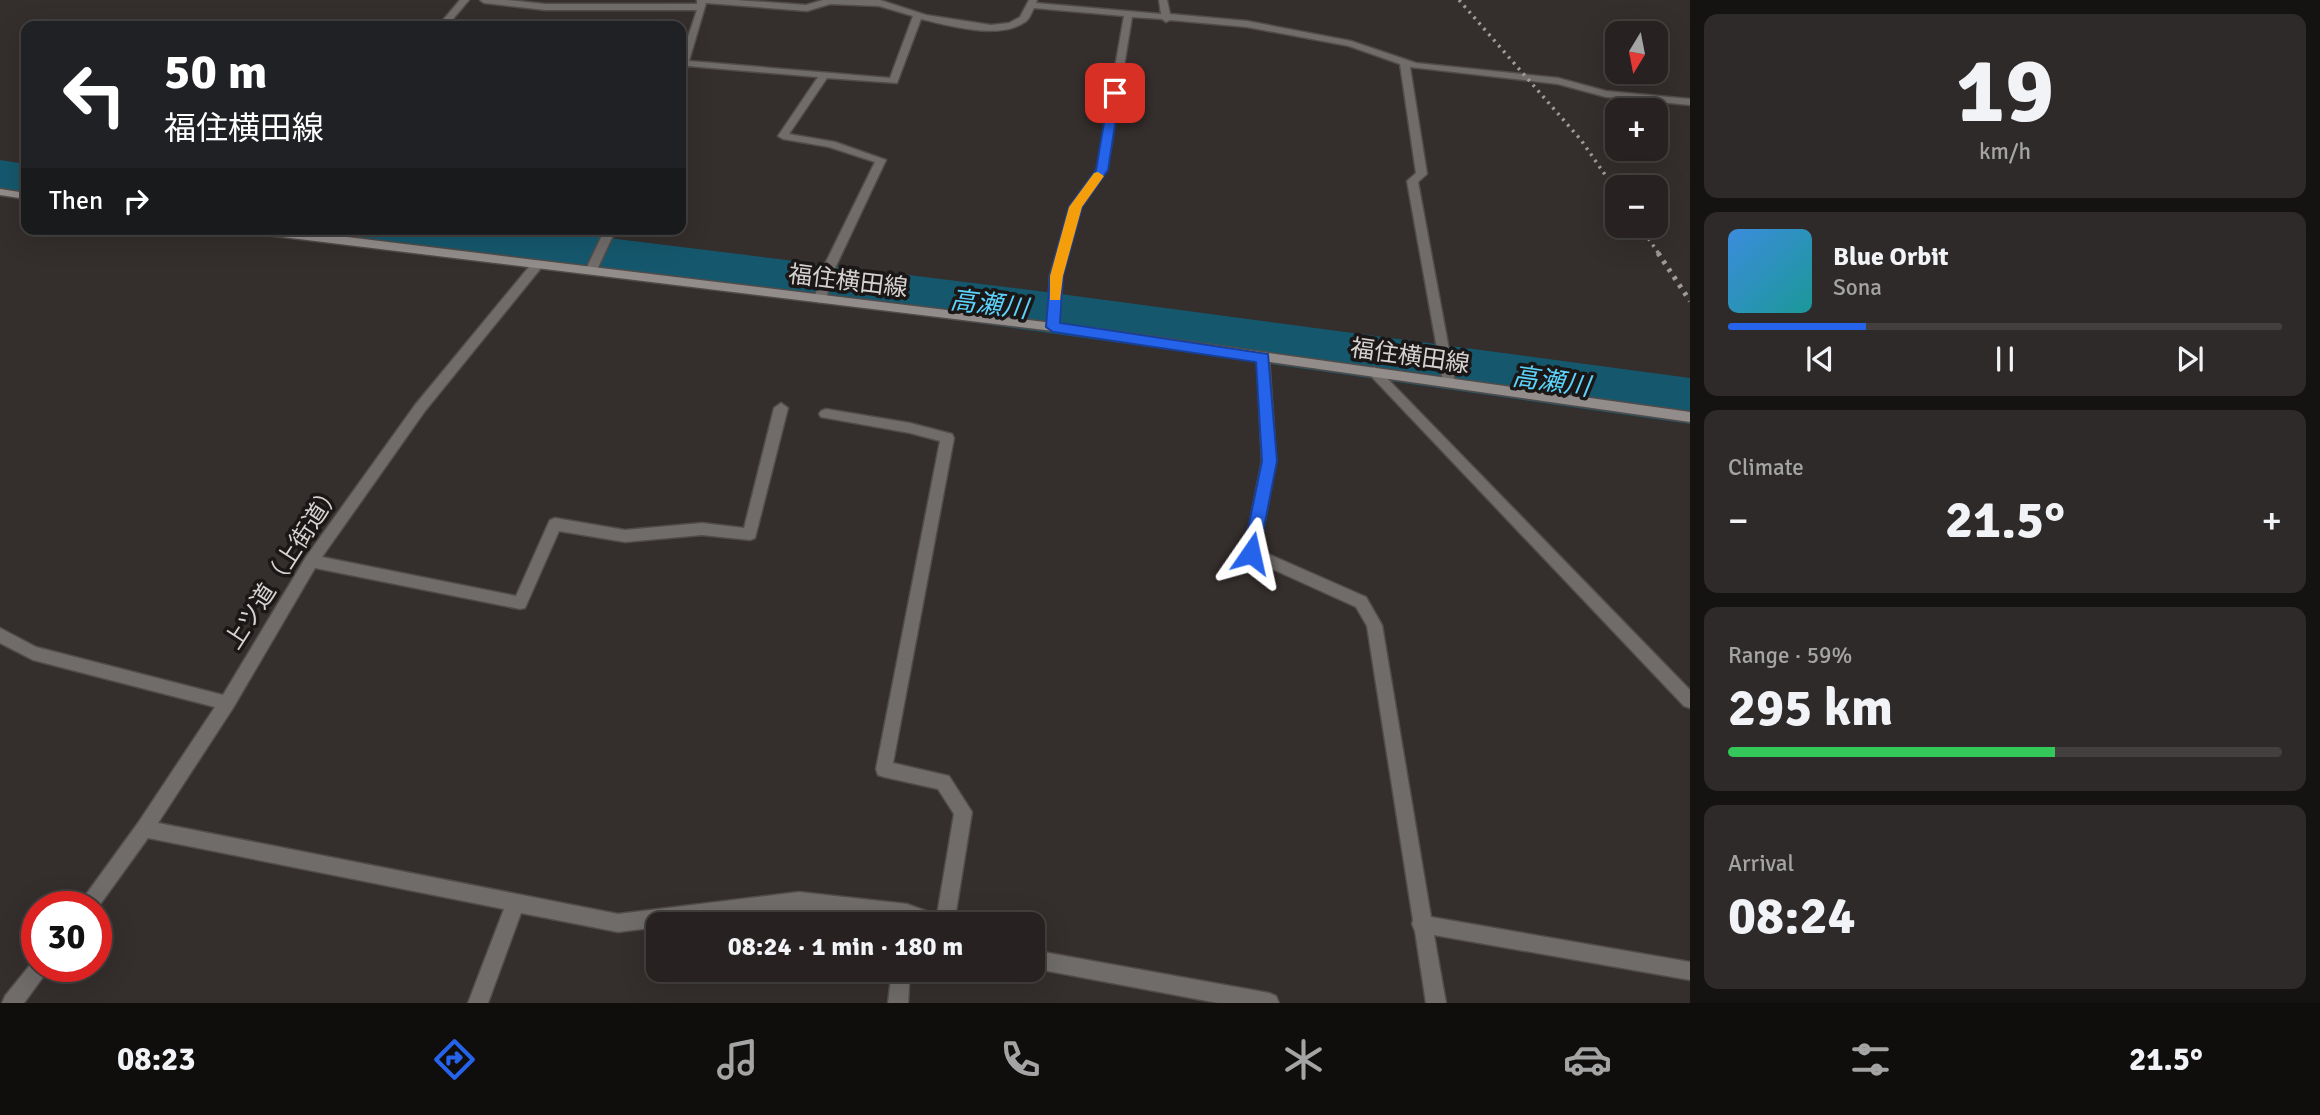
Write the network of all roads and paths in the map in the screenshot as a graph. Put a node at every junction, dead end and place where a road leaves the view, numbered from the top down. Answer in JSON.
{"nodes":[{"id":1,"x":465,"y":0,"type":"edge"},
{"id":2,"x":484,"y":0,"type":"edge"},
{"id":3,"x":1163,"y":0,"type":"edge"},
{"id":4,"x":701,"y":2,"type":"edge"},
{"id":5,"x":1032,"y":3,"type":"edge"},
{"id":6,"x":918,"y":15,"type":"junction"},
{"id":7,"x":1128,"y":16,"type":"junction"},
{"id":8,"x":1166,"y":19,"type":"junction"},
{"id":9,"x":446,"y":21,"type":"edge"},
{"id":10,"x":686,"y":56,"type":"edge"},
{"id":11,"x":1404,"y":62,"type":"junction"},
{"id":12,"x":686,"y":67,"type":"edge"},
{"id":13,"x":824,"y":75,"type":"junction"},
{"id":14,"x":1690,"y":102,"type":"edge"},
{"id":15,"x":0,"y":192,"type":"edge"},
{"id":16,"x":21,"y":195,"type":"edge"},
{"id":17,"x":312,"y":235,"type":"edge"},
{"id":18,"x":608,"y":235,"type":"edge"},
{"id":19,"x":537,"y":265,"type":"junction"},
{"id":20,"x":591,"y":271,"type":"junction"},
{"id":21,"x":820,"y":299,"type":"junction"},
{"id":22,"x":1053,"y":327,"type":"junction"},
{"id":23,"x":1263,"y":358,"type":"junction"},
{"id":24,"x":1374,"y":372,"type":"junction"},
{"id":25,"x":1449,"y":382,"type":"junction"},
{"id":26,"x":781,"y":408,"type":"dead end"},
{"id":27,"x":825,"y":414,"type":"dead end"},
{"id":28,"x":1690,"y":417,"type":"edge"},
{"id":29,"x":311,"y":561,"type":"junction"},
{"id":30,"x":0,"y":635,"type":"edge"},
{"id":31,"x":1690,"y":701,"type":"edge"},
{"id":32,"x":227,"y":703,"type":"junction"},
{"id":33,"x":144,"y":829,"type":"junction"},
{"id":34,"x":99,"y":891,"type":"edge"},
{"id":35,"x":515,"y":903,"type":"junction"},
{"id":36,"x":708,"y":912,"type":"edge"},
{"id":37,"x":865,"y":912,"type":"edge"},
{"id":38,"x":947,"y":912,"type":"edge"},
{"id":39,"x":646,"y":920,"type":"edge"},
{"id":40,"x":1421,"y":924,"type":"junction"},
{"id":41,"x":1045,"y":961,"type":"edge"},
{"id":42,"x":1690,"y":971,"type":"edge"},
{"id":43,"x":29,"y":982,"type":"edge"},
{"id":44,"x":900,"y":982,"type":"edge"},
{"id":45,"x":12,"y":1003,"type":"edge"},
{"id":46,"x":478,"y":1003,"type":"edge"},
{"id":47,"x":898,"y":1003,"type":"edge"},
{"id":48,"x":1269,"y":1003,"type":"edge"},
{"id":49,"x":1436,"y":1003,"type":"edge"}],
"edges":[{"from":1,"to":9,"type":"street"},
{"from":2,"to":4,"type":"street"},
{"from":3,"to":8,"type":"street"},
{"from":4,"to":6,"type":"street"},
{"from":4,"to":10,"type":"street"},
{"from":5,"to":6,"type":"street"},
{"from":5,"to":7,"type":"street"},
{"from":6,"to":13,"type":"street"},
{"from":7,"to":8,"type":"street"},
{"from":7,"to":22,"type":"street"},
{"from":8,"to":11,"type":"street"},
{"from":11,"to":14,"type":"street"},
{"from":11,"to":25,"type":"street"},
{"from":12,"to":13,"type":"street"},
{"from":13,"to":21,"type":"street"},
{"from":15,"to":16,"type":"main road"},
{"from":17,"to":19,"type":"main road","name":"福住横田線"},
{"from":18,"to":20,"type":"street"},
{"from":19,"to":20,"type":"main road","name":"福住横田線"},
{"from":19,"to":29,"type":"street","name":"上ツ道（上街道）"},
{"from":20,"to":21,"type":"main road","name":"福住横田線"},
{"from":21,"to":22,"type":"main road","name":"福住横田線"},
{"from":22,"to":23,"type":"main road","name":"福住横田線"},
{"from":23,"to":24,"type":"main road","name":"福住横田線"},
{"from":23,"to":40,"type":"street"},
{"from":24,"to":25,"type":"main road","name":"福住横田線"},
{"from":24,"to":31,"type":"street"},
{"from":25,"to":28,"type":"main road","name":"福住横田線"},
{"from":26,"to":29,"type":"street"},
{"from":27,"to":38,"type":"street"},
{"from":29,"to":32,"type":"street","name":"上ツ道（上街道）"},
{"from":30,"to":32,"type":"street"},
{"from":32,"to":33,"type":"street","name":"上ツ道（上街道）"},
{"from":33,"to":34,"type":"street","name":"上ツ道（上街道）"},
{"from":33,"to":35,"type":"street"},
{"from":35,"to":39,"type":"street"},
{"from":35,"to":46,"type":"street"},
{"from":36,"to":37,"type":"street"},
{"from":40,"to":42,"type":"street"},
{"from":40,"to":49,"type":"street"},
{"from":41,"to":48,"type":"street"},
{"from":43,"to":45,"type":"street"},
{"from":44,"to":47,"type":"street"}]}
